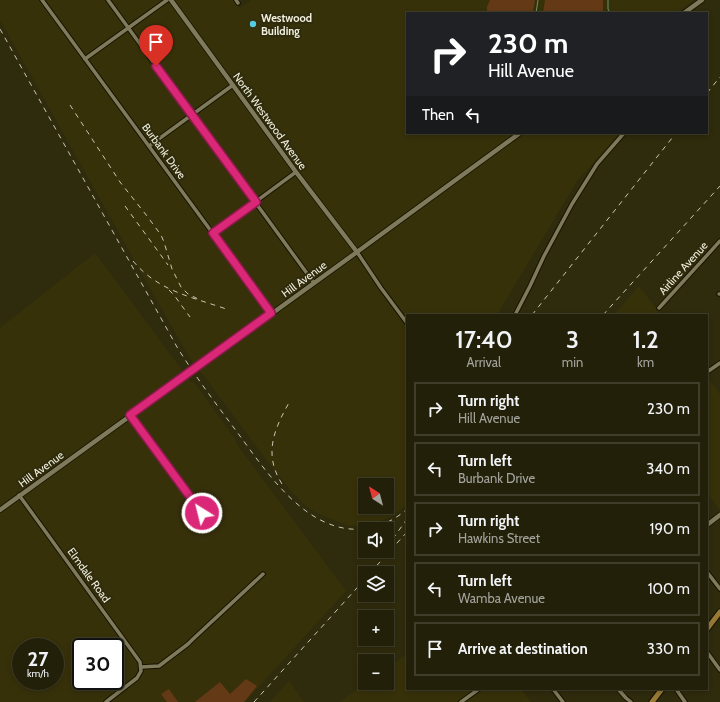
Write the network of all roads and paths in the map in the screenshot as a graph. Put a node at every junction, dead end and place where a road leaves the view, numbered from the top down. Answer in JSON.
{"nodes":[{"id":1,"x":42,"y":0,"type":"edge"},
{"id":2,"x":108,"y":0,"type":"edge"},
{"id":3,"x":168,"y":0,"type":"edge"},
{"id":4,"x":171,"y":0,"type":"edge"},
{"id":5,"x":702,"y":0,"type":"edge"},
{"id":6,"x":685,"y":12,"type":"edge"},
{"id":7,"x":128,"y":28,"type":"junction"},
{"id":8,"x":85,"y":59,"type":"junction"},
{"id":9,"x":233,"y":85,"type":"junction"},
{"id":10,"x":192,"y":116,"type":"junction"},
{"id":11,"x":519,"y":134,"type":"edge"},
{"id":12,"x":623,"y":134,"type":"edge"},
{"id":13,"x":149,"y":146,"type":"junction"},
{"id":14,"x":296,"y":172,"type":"junction"},
{"id":15,"x":256,"y":202,"type":"junction"},
{"id":16,"x":213,"y":233,"type":"junction"},
{"id":17,"x":720,"y":241,"type":"edge"},
{"id":18,"x":357,"y":252,"type":"junction"},
{"id":19,"x":314,"y":283,"type":"junction"},
{"id":20,"x":659,"y":308,"type":"dead end"},
{"id":21,"x":271,"y":313,"type":"junction"},
{"id":22,"x":516,"y":314,"type":"edge"},
{"id":23,"x":406,"y":322,"type":"edge"},
{"id":24,"x":720,"y":363,"type":"edge"},
{"id":25,"x":708,"y":371,"type":"edge"},
{"id":26,"x":130,"y":415,"type":"junction"},
{"id":27,"x":19,"y":496,"type":"junction"},
{"id":28,"x":197,"y":507,"type":"dead end"},
{"id":29,"x":0,"y":510,"type":"edge"},
{"id":30,"x":720,"y":515,"type":"edge"},
{"id":31,"x":708,"y":524,"type":"edge"},
{"id":32,"x":708,"y":573,"type":"edge"},
{"id":33,"x":263,"y":574,"type":"dead end"},
{"id":34,"x":720,"y":589,"type":"edge"},
{"id":35,"x":720,"y":612,"type":"edge"},
{"id":36,"x":708,"y":628,"type":"edge"},
{"id":37,"x":708,"y":653,"type":"edge"},
{"id":38,"x":141,"y":667,"type":"junction"},
{"id":39,"x":720,"y":670,"type":"edge"},
{"id":40,"x":478,"y":690,"type":"edge"},
{"id":41,"x":554,"y":690,"type":"edge"},
{"id":42,"x":619,"y":690,"type":"edge"},
{"id":43,"x":661,"y":690,"type":"edge"},
{"id":44,"x":677,"y":690,"type":"edge"},
{"id":45,"x":106,"y":702,"type":"edge"},
{"id":46,"x":461,"y":702,"type":"edge"},
{"id":47,"x":563,"y":702,"type":"edge"},
{"id":48,"x":631,"y":702,"type":"edge"},
{"id":49,"x":652,"y":702,"type":"edge"},
{"id":50,"x":685,"y":702,"type":"edge"}],
"edges":[{"from":1,"to":8,"type":"street","name":"Burbank Drive"},
{"from":2,"to":7,"type":"street"},
{"from":3,"to":7,"type":"street"},
{"from":4,"to":9,"type":"main road","name":"North Westwood Avenue"},
{"from":5,"to":6,"type":"main road"},
{"from":7,"to":8,"type":"street"},
{"from":7,"to":10,"type":"street"},
{"from":8,"to":13,"type":"street","name":"Burbank Drive"},
{"from":9,"to":10,"type":"street"},
{"from":9,"to":14,"type":"main road","name":"North Westwood Avenue"},
{"from":10,"to":13,"type":"street"},
{"from":10,"to":15,"type":"street"},
{"from":11,"to":18,"type":"main road","name":"Hill Avenue"},
{"from":12,"to":22,"type":"street"},
{"from":13,"to":16,"type":"street","name":"Burbank Drive"},
{"from":14,"to":15,"type":"street"},
{"from":14,"to":18,"type":"main road","name":"North Westwood Avenue"},
{"from":15,"to":16,"type":"street"},
{"from":15,"to":19,"type":"street"},
{"from":16,"to":21,"type":"street","name":"Burbank Drive"},
{"from":17,"to":20,"type":"street","name":"Airline Avenue"},
{"from":18,"to":19,"type":"main road","name":"Hill Avenue"},
{"from":18,"to":23,"type":"street"},
{"from":19,"to":21,"type":"main road","name":"Hill Avenue"},
{"from":21,"to":26,"type":"main road","name":"Hill Avenue"},
{"from":24,"to":25,"type":"street"},
{"from":26,"to":27,"type":"main road","name":"Hill Avenue"},
{"from":26,"to":28,"type":"street"},
{"from":27,"to":29,"type":"main road","name":"Hill Avenue"},
{"from":27,"to":38,"type":"street","name":"Elmdale Road"},
{"from":30,"to":31,"type":"main road"},
{"from":32,"to":34,"type":"street"},
{"from":33,"to":38,"type":"street"},
{"from":35,"to":36,"type":"main road"},
{"from":37,"to":39,"type":"street"},
{"from":38,"to":45,"type":"street"},
{"from":40,"to":46,"type":"street"},
{"from":41,"to":47,"type":"street"},
{"from":42,"to":48,"type":"street"},
{"from":43,"to":49,"type":"main road"},
{"from":44,"to":50,"type":"street"}]}
